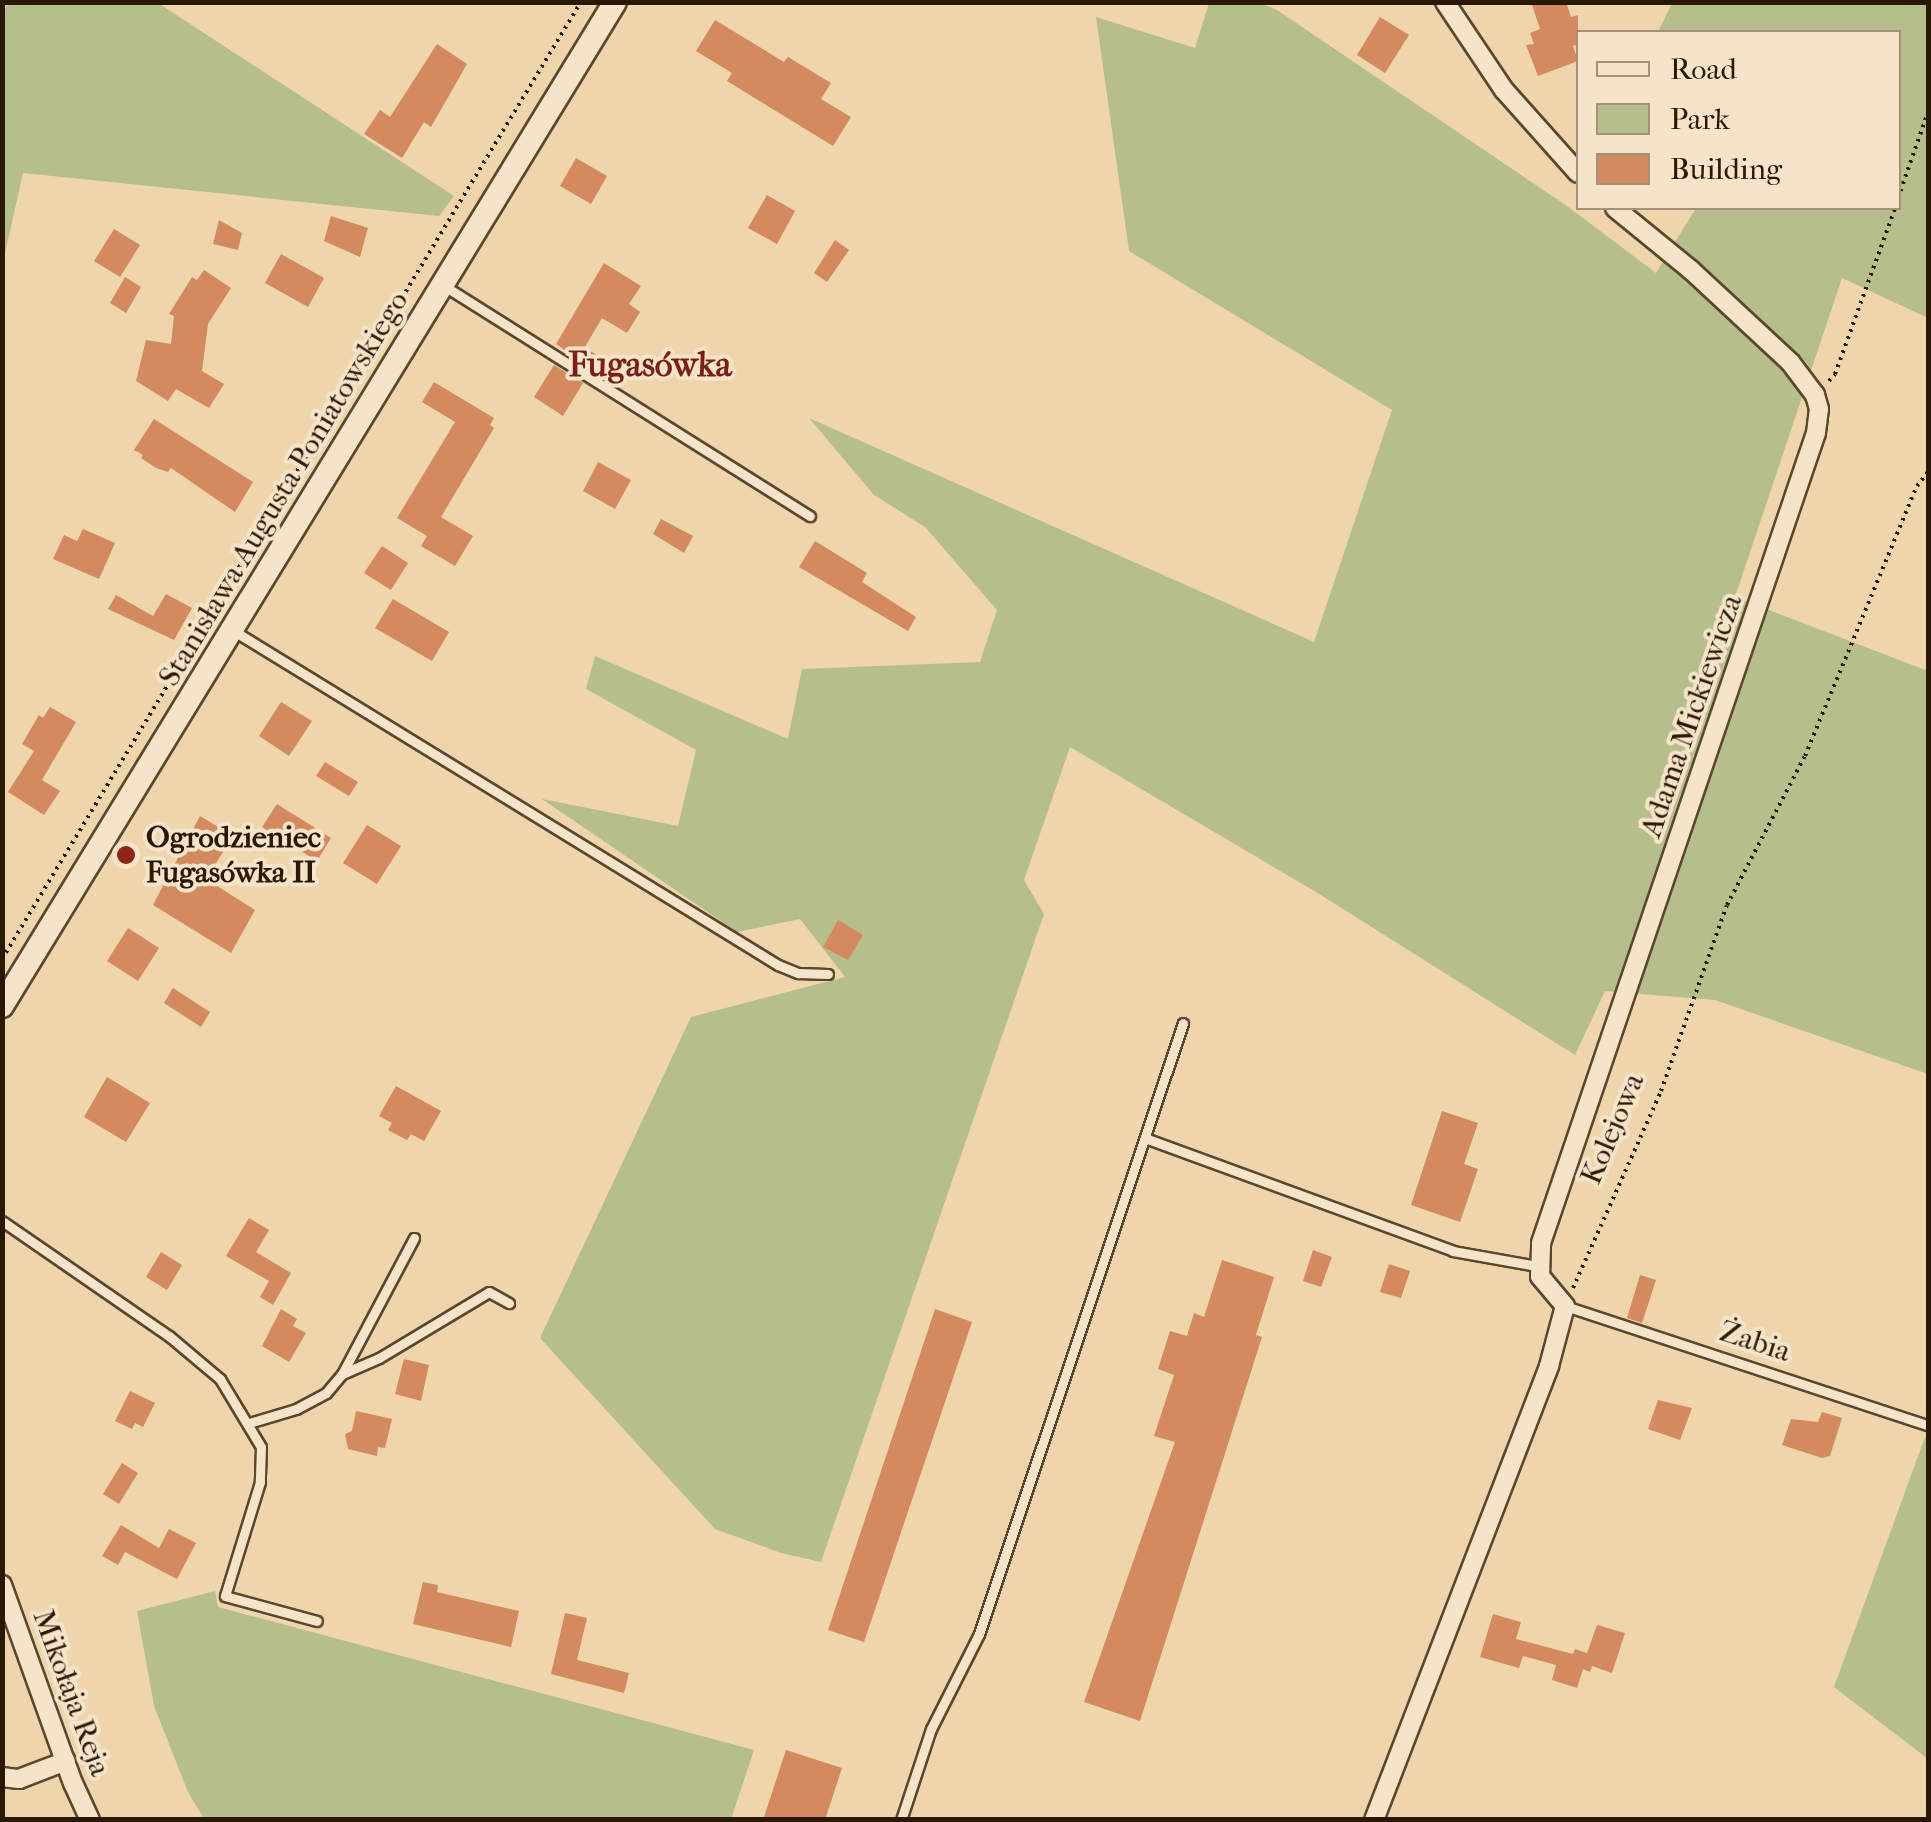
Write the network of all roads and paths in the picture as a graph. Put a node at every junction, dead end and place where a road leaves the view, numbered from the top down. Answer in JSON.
{"nodes":[{"id":1,"x":580,"y":2,"type":"edge"},
{"id":2,"x":615,"y":2,"type":"edge"},
{"id":3,"x":1445,"y":2,"type":"edge"},
{"id":4,"x":1928,"y":112,"type":"edge"},
{"id":5,"x":1576,"y":170,"type":"edge"},
{"id":6,"x":1901,"y":189,"type":"edge"},
{"id":7,"x":1617,"y":210,"type":"edge"},
{"id":8,"x":1894,"y":210,"type":"edge"},
{"id":9,"x":443,"y":286,"type":"junction"},
{"id":10,"x":1815,"y":395,"type":"junction"},
{"id":11,"x":1928,"y":472,"type":"edge"},
{"id":12,"x":810,"y":516,"type":"dead end"},
{"id":13,"x":234,"y":631,"type":"junction"},
{"id":14,"x":2,"y":960,"type":"edge"},
{"id":15,"x":828,"y":974,"type":"dead end"},
{"id":16,"x":2,"y":1006,"type":"edge"},
{"id":17,"x":1184,"y":1023,"type":"dead end"},
{"id":18,"x":1145,"y":1138,"type":"junction"},
{"id":19,"x":2,"y":1221,"type":"edge"},
{"id":20,"x":414,"y":1238,"type":"dead end"},
{"id":21,"x":1538,"y":1266,"type":"junction"},
{"id":22,"x":508,"y":1303,"type":"dead end"},
{"id":23,"x":1565,"y":1306,"type":"junction"},
{"id":24,"x":342,"y":1374,"type":"junction"},
{"id":25,"x":249,"y":1422,"type":"junction"},
{"id":26,"x":1928,"y":1425,"type":"edge"},
{"id":27,"x":2,"y":1585,"type":"edge"},
{"id":28,"x":317,"y":1621,"type":"dead end"},
{"id":29,"x":66,"y":1761,"type":"junction"},
{"id":30,"x":2,"y":1777,"type":"edge"},
{"id":31,"x":90,"y":1820,"type":"edge"},
{"id":32,"x":901,"y":1820,"type":"edge"},
{"id":33,"x":1374,"y":1820,"type":"edge"}],
"edges":[{"from":1,"to":14,"type":"path"},
{"from":2,"to":9,"type":"main road","name":"Stanisława Augusta Poniatowskiego"},
{"from":3,"to":5,"type":"street"},
{"from":4,"to":6,"type":"path"},
{"from":7,"to":10,"type":"street"},
{"from":8,"to":10,"type":"path"},
{"from":9,"to":12,"type":"lane"},
{"from":9,"to":13,"type":"main road","name":"Stanisława Augusta Poniatowskiego"},
{"from":10,"to":21,"type":"street","name":"Adama Mickiewicza"},
{"from":11,"to":23,"type":"path","name":"Kolejowa"},
{"from":13,"to":15,"type":"lane"},
{"from":13,"to":16,"type":"main road","name":"Stanisława Augusta Poniatowskiego"},
{"from":17,"to":18,"type":"lane"},
{"from":18,"to":21,"type":"lane"},
{"from":18,"to":32,"type":"lane"},
{"from":19,"to":25,"type":"lane"},
{"from":20,"to":24,"type":"lane"},
{"from":21,"to":23,"type":"street"},
{"from":22,"to":24,"type":"lane"},
{"from":23,"to":26,"type":"lane","name":"Żabia"},
{"from":23,"to":33,"type":"street"},
{"from":24,"to":25,"type":"lane"},
{"from":25,"to":28,"type":"lane"},
{"from":27,"to":29,"type":"street","name":"Mikołaja Reja"},
{"from":29,"to":30,"type":"street"},
{"from":29,"to":31,"type":"street","name":"Mikołaja Reja"}]}
